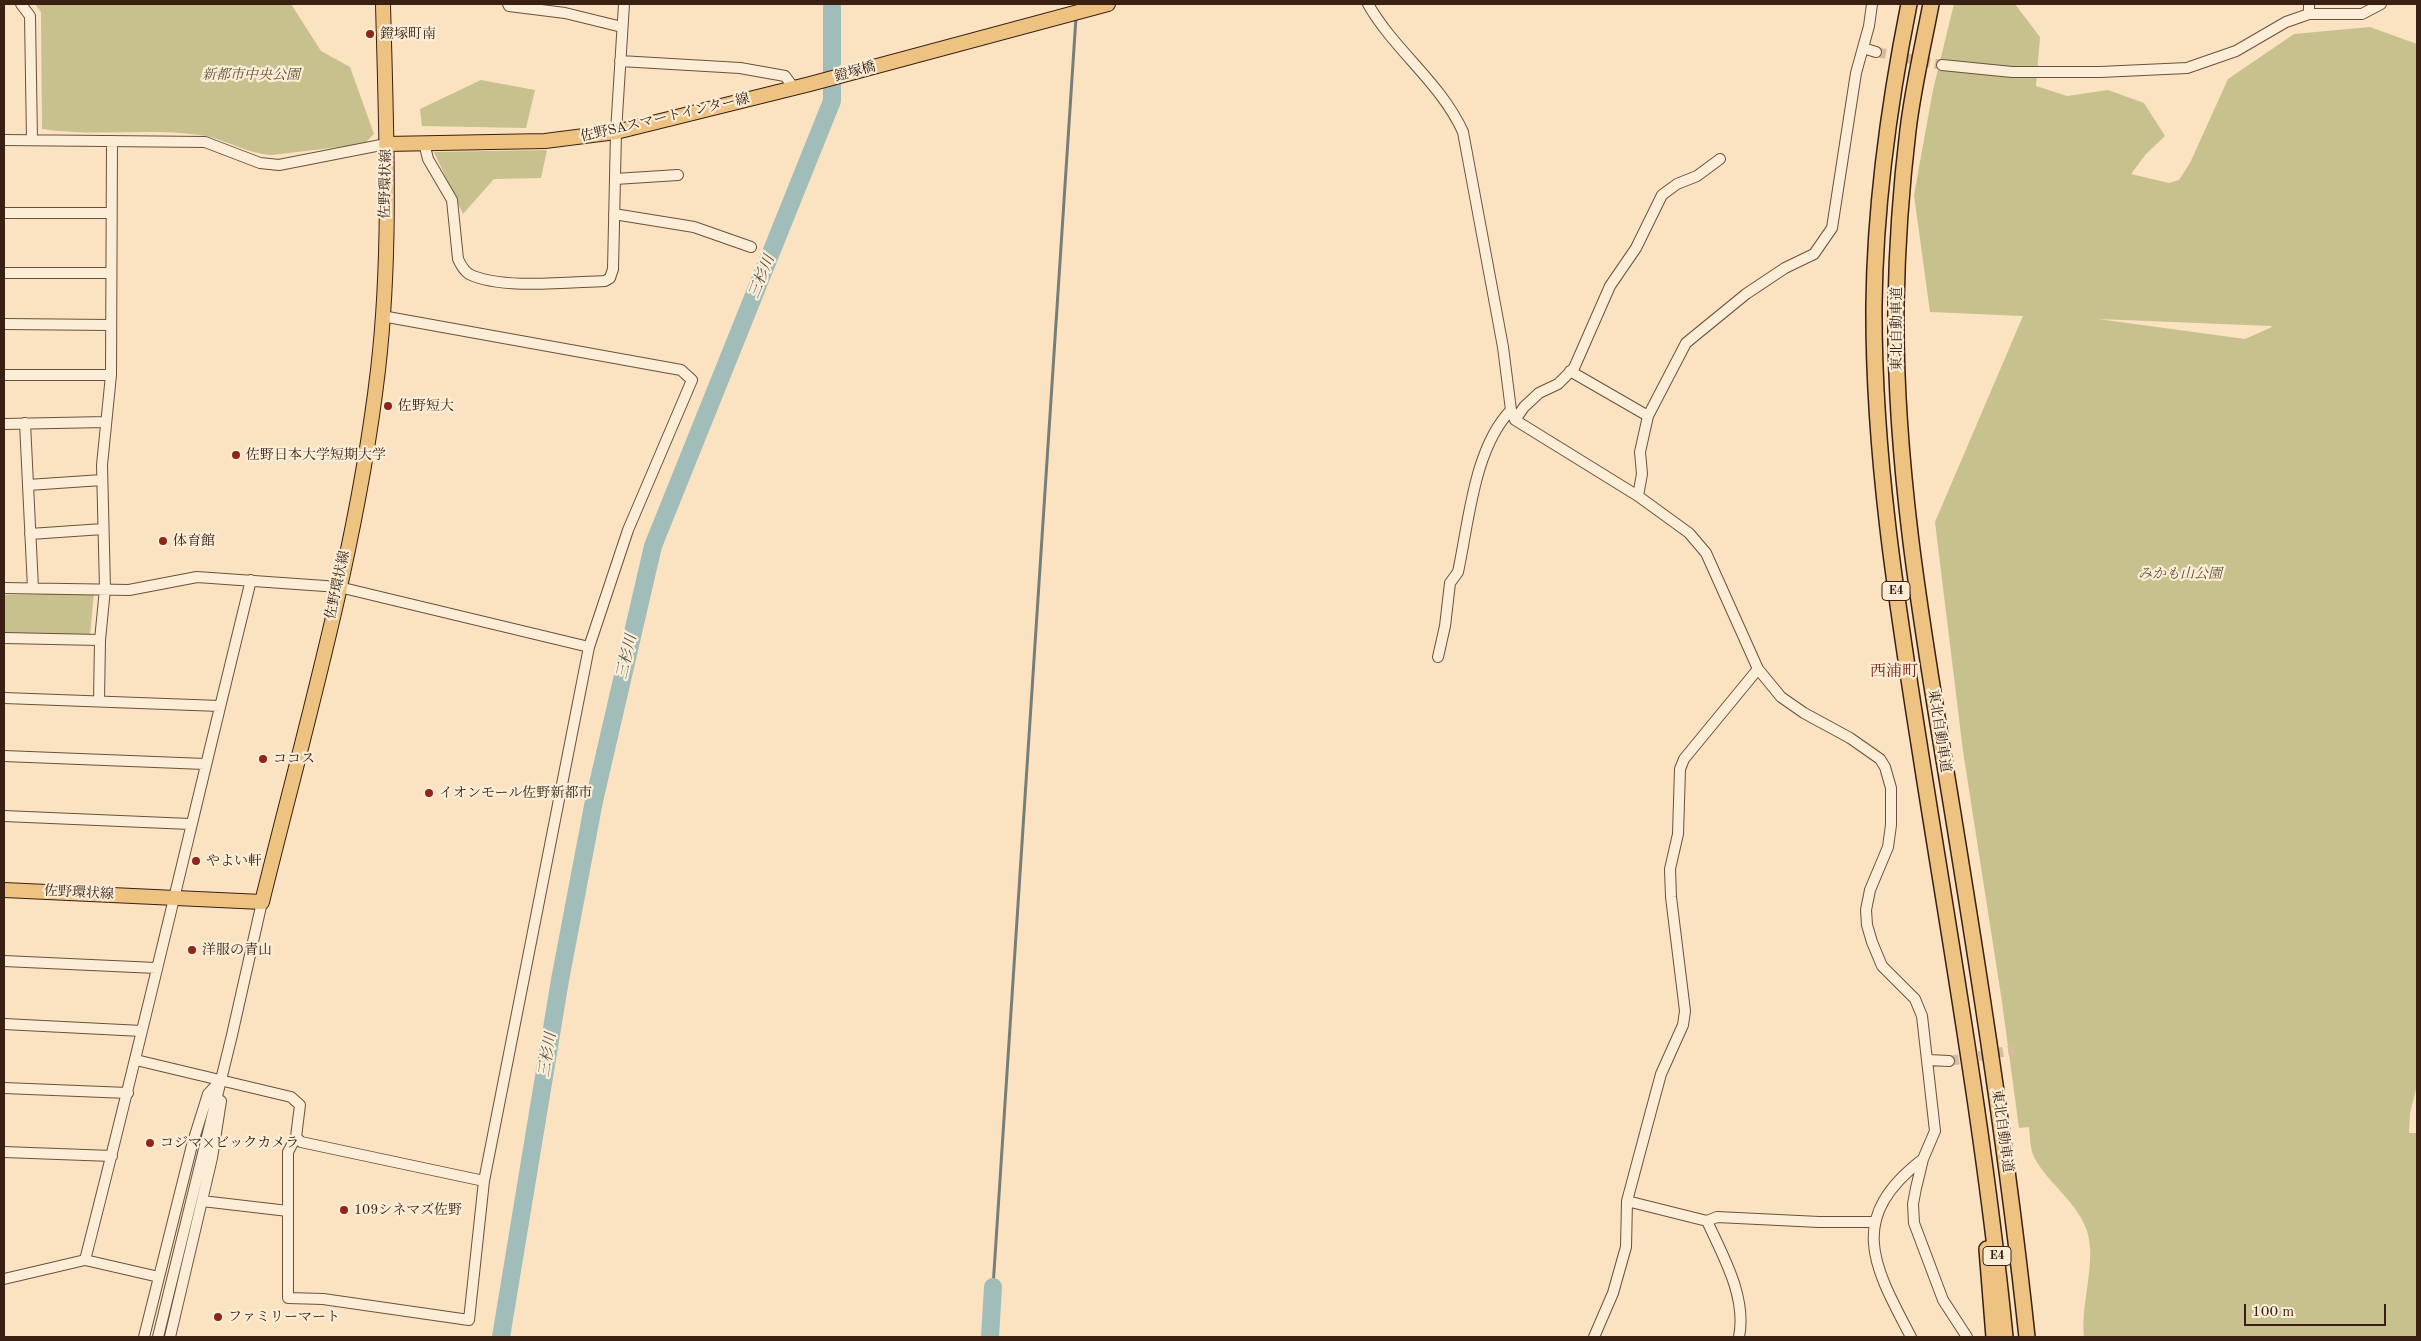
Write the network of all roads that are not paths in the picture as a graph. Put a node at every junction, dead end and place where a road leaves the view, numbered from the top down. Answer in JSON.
{"nodes":[{"id":1,"x":21,"y":4,"type":"edge"},
{"id":2,"x":382,"y":4,"type":"edge"},
{"id":3,"x":508,"y":4,"type":"edge"},
{"id":4,"x":624,"y":4,"type":"edge"},
{"id":5,"x":1368,"y":4,"type":"edge"},
{"id":6,"x":1872,"y":4,"type":"edge"},
{"id":7,"x":1909,"y":4,"type":"edge"},
{"id":8,"x":1931,"y":4,"type":"edge"},
{"id":9,"x":2381,"y":4,"type":"edge"},
{"id":10,"x":1101,"y":6,"type":"edge"},
{"id":11,"x":2309,"y":9,"type":"edge"},
{"id":12,"x":622,"y":27,"type":"junction"},
{"id":13,"x":1863,"y":48,"type":"junction"},
{"id":14,"x":1876,"y":52,"type":"tunnel mouth"},
{"id":15,"x":620,"y":60,"type":"junction"},
{"id":16,"x":1942,"y":65,"type":"tunnel mouth"},
{"id":17,"x":821,"y":81,"type":"joint"},
{"id":18,"x":794,"y":88,"type":"junction"},
{"id":19,"x":616,"y":132,"type":"junction"},
{"id":20,"x":4,"y":140,"type":"edge"},
{"id":21,"x":32,"y":140,"type":"junction"},
{"id":22,"x":112,"y":141,"type":"junction"},
{"id":23,"x":424,"y":143,"type":"junction"},
{"id":24,"x":386,"y":144,"type":"junction"},
{"id":25,"x":1720,"y":159,"type":"dead end"},
{"id":26,"x":678,"y":175,"type":"dead end"},
{"id":27,"x":615,"y":178,"type":"junction"},
{"id":28,"x":4,"y":213,"type":"edge"},
{"id":29,"x":111,"y":213,"type":"junction"},
{"id":30,"x":614,"y":214,"type":"junction"},
{"id":31,"x":751,"y":247,"type":"dead end"},
{"id":32,"x":4,"y":273,"type":"edge"},
{"id":33,"x":111,"y":273,"type":"junction"},
{"id":34,"x":382,"y":316,"type":"junction"},
{"id":35,"x":4,"y":324,"type":"edge"},
{"id":36,"x":111,"y":325,"type":"junction"},
{"id":37,"x":1570,"y":371,"type":"junction"},
{"id":38,"x":4,"y":375,"type":"edge"},
{"id":39,"x":111,"y":375,"type":"junction"},
{"id":40,"x":1513,"y":415,"type":"junction"},
{"id":41,"x":1648,"y":416,"type":"junction"},
{"id":42,"x":106,"y":422,"type":"junction"},
{"id":43,"x":4,"y":424,"type":"edge"},
{"id":44,"x":24,"y":424,"type":"junction"},
{"id":45,"x":102,"y":480,"type":"junction"},
{"id":46,"x":28,"y":486,"type":"junction"},
{"id":47,"x":1638,"y":496,"type":"junction"},
{"id":48,"x":103,"y":529,"type":"junction"},
{"id":49,"x":30,"y":534,"type":"junction"},
{"id":50,"x":251,"y":580,"type":"junction"},
{"id":51,"x":339,"y":587,"type":"junction"},
{"id":52,"x":4,"y":588,"type":"edge"},
{"id":53,"x":33,"y":588,"type":"junction"},
{"id":54,"x":105,"y":589,"type":"junction"},
{"id":55,"x":4,"y":638,"type":"edge"},
{"id":56,"x":100,"y":640,"type":"junction"},
{"id":57,"x":589,"y":647,"type":"junction"},
{"id":58,"x":1438,"y":657,"type":"dead end"},
{"id":59,"x":1758,"y":669,"type":"junction"},
{"id":60,"x":4,"y":698,"type":"edge"},
{"id":61,"x":99,"y":701,"type":"junction"},
{"id":62,"x":220,"y":706,"type":"junction"},
{"id":63,"x":4,"y":756,"type":"edge"},
{"id":64,"x":205,"y":764,"type":"junction"},
{"id":65,"x":4,"y":816,"type":"edge"},
{"id":66,"x":190,"y":824,"type":"junction"},
{"id":67,"x":4,"y":890,"type":"edge"},
{"id":68,"x":173,"y":898,"type":"junction"},
{"id":69,"x":262,"y":902,"type":"junction"},
{"id":70,"x":4,"y":961,"type":"edge"},
{"id":71,"x":156,"y":968,"type":"junction"},
{"id":72,"x":4,"y":1024,"type":"edge"},
{"id":73,"x":142,"y":1031,"type":"junction"},
{"id":74,"x":136,"y":1060,"type":"junction"},
{"id":75,"x":1928,"y":1060,"type":"junction"},
{"id":76,"x":1949,"y":1061,"type":"tunnel mouth"},
{"id":77,"x":221,"y":1080,"type":"junction"},
{"id":78,"x":4,"y":1088,"type":"edge"},
{"id":79,"x":128,"y":1093,"type":"junction"},
{"id":80,"x":296,"y":1137,"type":"junction"},
{"id":81,"x":4,"y":1152,"type":"edge"},
{"id":82,"x":112,"y":1156,"type":"junction"},
{"id":83,"x":1923,"y":1159,"type":"junction"},
{"id":84,"x":1987,"y":1175,"type":"junction"},
{"id":85,"x":484,"y":1181,"type":"junction"},
{"id":86,"x":1627,"y":1200,"type":"junction"},
{"id":87,"x":202,"y":1201,"type":"junction"},
{"id":88,"x":288,"y":1212,"type":"junction"},
{"id":89,"x":1706,"y":1221,"type":"junction"},
{"id":90,"x":1874,"y":1222,"type":"junction"},
{"id":91,"x":85,"y":1260,"type":"junction"},
{"id":92,"x":159,"y":1278,"type":"junction"},
{"id":93,"x":4,"y":1279,"type":"edge"},
{"id":94,"x":144,"y":1337,"type":"edge"},
{"id":95,"x":158,"y":1337,"type":"edge"},
{"id":96,"x":170,"y":1337,"type":"edge"},
{"id":97,"x":1594,"y":1337,"type":"edge"},
{"id":98,"x":1739,"y":1337,"type":"edge"},
{"id":99,"x":1911,"y":1337,"type":"edge"},
{"id":100,"x":1967,"y":1337,"type":"edge"},
{"id":101,"x":1994,"y":1337,"type":"edge"},
{"id":102,"x":2005,"y":1337,"type":"edge"},
{"id":103,"x":2027,"y":1337,"type":"edge"}],
"edges":[{"from":1,"to":21,"type":"street"},
{"from":2,"to":24,"type":"main road","name":"佐野環状線"},
{"from":3,"to":12,"type":"street"},
{"from":4,"to":12,"type":"street"},
{"from":5,"to":40,"type":"street"},
{"from":6,"to":13,"type":"street"},
{"from":7,"to":84,"type":"highway","name":"東北自動車道","number":"E4"},
{"from":8,"to":103,"type":"highway","name":"東北自動車道","number":"E4"},
{"from":9,"to":11,"type":"street"},
{"from":10,"to":17,"type":"main road","name":"鐙塚橋"},
{"from":11,"to":16,"type":"street"},
{"from":12,"to":15,"type":"street"},
{"from":13,"to":14,"type":"street"},
{"from":13,"to":41,"type":"street"},
{"from":15,"to":18,"type":"street"},
{"from":15,"to":19,"type":"street"},
{"from":17,"to":18,"type":"main road","name":"佐野SAスマートインター線"},
{"from":18,"to":19,"type":"main road","name":"佐野SAスマートインター線"},
{"from":19,"to":23,"type":"main road","name":"佐野SAスマートインター線"},
{"from":19,"to":27,"type":"street"},
{"from":20,"to":21,"type":"street"},
{"from":21,"to":22,"type":"street"},
{"from":22,"to":24,"type":"street"},
{"from":22,"to":29,"type":"street"},
{"from":23,"to":24,"type":"main road","name":"佐野SAスマートインター線"},
{"from":23,"to":30,"type":"street"},
{"from":24,"to":34,"type":"main road","name":"佐野環状線"},
{"from":25,"to":37,"type":"street"},
{"from":26,"to":27,"type":"street"},
{"from":27,"to":30,"type":"street"},
{"from":28,"to":29,"type":"street"},
{"from":29,"to":33,"type":"street"},
{"from":30,"to":31,"type":"street"},
{"from":32,"to":33,"type":"street"},
{"from":33,"to":36,"type":"street"},
{"from":34,"to":51,"type":"main road","name":"佐野環状線"},
{"from":34,"to":57,"type":"street"},
{"from":35,"to":36,"type":"street"},
{"from":36,"to":39,"type":"street"},
{"from":37,"to":40,"type":"street"},
{"from":37,"to":41,"type":"street"},
{"from":38,"to":39,"type":"street"},
{"from":39,"to":42,"type":"street"},
{"from":40,"to":47,"type":"street"},
{"from":40,"to":58,"type":"street"},
{"from":41,"to":47,"type":"street"},
{"from":42,"to":44,"type":"street"},
{"from":42,"to":45,"type":"street"},
{"from":43,"to":44,"type":"street"},
{"from":44,"to":46,"type":"street"},
{"from":45,"to":46,"type":"street"},
{"from":45,"to":48,"type":"street"},
{"from":46,"to":49,"type":"street"},
{"from":47,"to":59,"type":"street"},
{"from":48,"to":49,"type":"street"},
{"from":48,"to":54,"type":"street"},
{"from":49,"to":53,"type":"street"},
{"from":50,"to":51,"type":"street"},
{"from":50,"to":54,"type":"street"},
{"from":50,"to":62,"type":"street"},
{"from":51,"to":57,"type":"street"},
{"from":51,"to":69,"type":"main road","name":"佐野環状線"},
{"from":52,"to":53,"type":"street"},
{"from":53,"to":54,"type":"street"},
{"from":54,"to":56,"type":"street"},
{"from":55,"to":56,"type":"street"},
{"from":56,"to":61,"type":"street"},
{"from":57,"to":85,"type":"street"},
{"from":59,"to":75,"type":"street"},
{"from":59,"to":86,"type":"street"},
{"from":60,"to":61,"type":"street"},
{"from":61,"to":62,"type":"street"},
{"from":62,"to":64,"type":"street"},
{"from":63,"to":64,"type":"street"},
{"from":64,"to":66,"type":"street"},
{"from":65,"to":66,"type":"street"},
{"from":66,"to":68,"type":"street"},
{"from":67,"to":68,"type":"main road","name":"佐野環状線"},
{"from":68,"to":69,"type":"main road","name":"佐野環状線"},
{"from":68,"to":71,"type":"street"},
{"from":69,"to":77,"type":"street"},
{"from":70,"to":71,"type":"street"},
{"from":71,"to":73,"type":"street"},
{"from":72,"to":73,"type":"street"},
{"from":73,"to":74,"type":"street"},
{"from":74,"to":77,"type":"street"},
{"from":74,"to":79,"type":"street"},
{"from":75,"to":76,"type":"street"},
{"from":75,"to":83,"type":"street"},
{"from":77,"to":80,"type":"street"},
{"from":77,"to":87,"type":"street"},
{"from":77,"to":92,"type":"street"},
{"from":77,"to":95,"type":"street"},
{"from":78,"to":79,"type":"street"},
{"from":79,"to":82,"type":"street"},
{"from":80,"to":85,"type":"street"},
{"from":80,"to":88,"type":"street"},
{"from":81,"to":82,"type":"street"},
{"from":82,"to":91,"type":"street"},
{"from":83,"to":90,"type":"street"},
{"from":83,"to":100,"type":"street"},
{"from":84,"to":101,"type":"highway"},
{"from":84,"to":102,"type":"highway","name":"東北自動車道","number":"E4"},
{"from":85,"to":88,"type":"street"},
{"from":86,"to":89,"type":"street"},
{"from":86,"to":97,"type":"street"},
{"from":87,"to":88,"type":"street"},
{"from":87,"to":96,"type":"street"},
{"from":89,"to":90,"type":"street"},
{"from":89,"to":98,"type":"street"},
{"from":90,"to":99,"type":"street"},
{"from":91,"to":92,"type":"street"},
{"from":91,"to":93,"type":"street"},
{"from":92,"to":94,"type":"street"}]}
